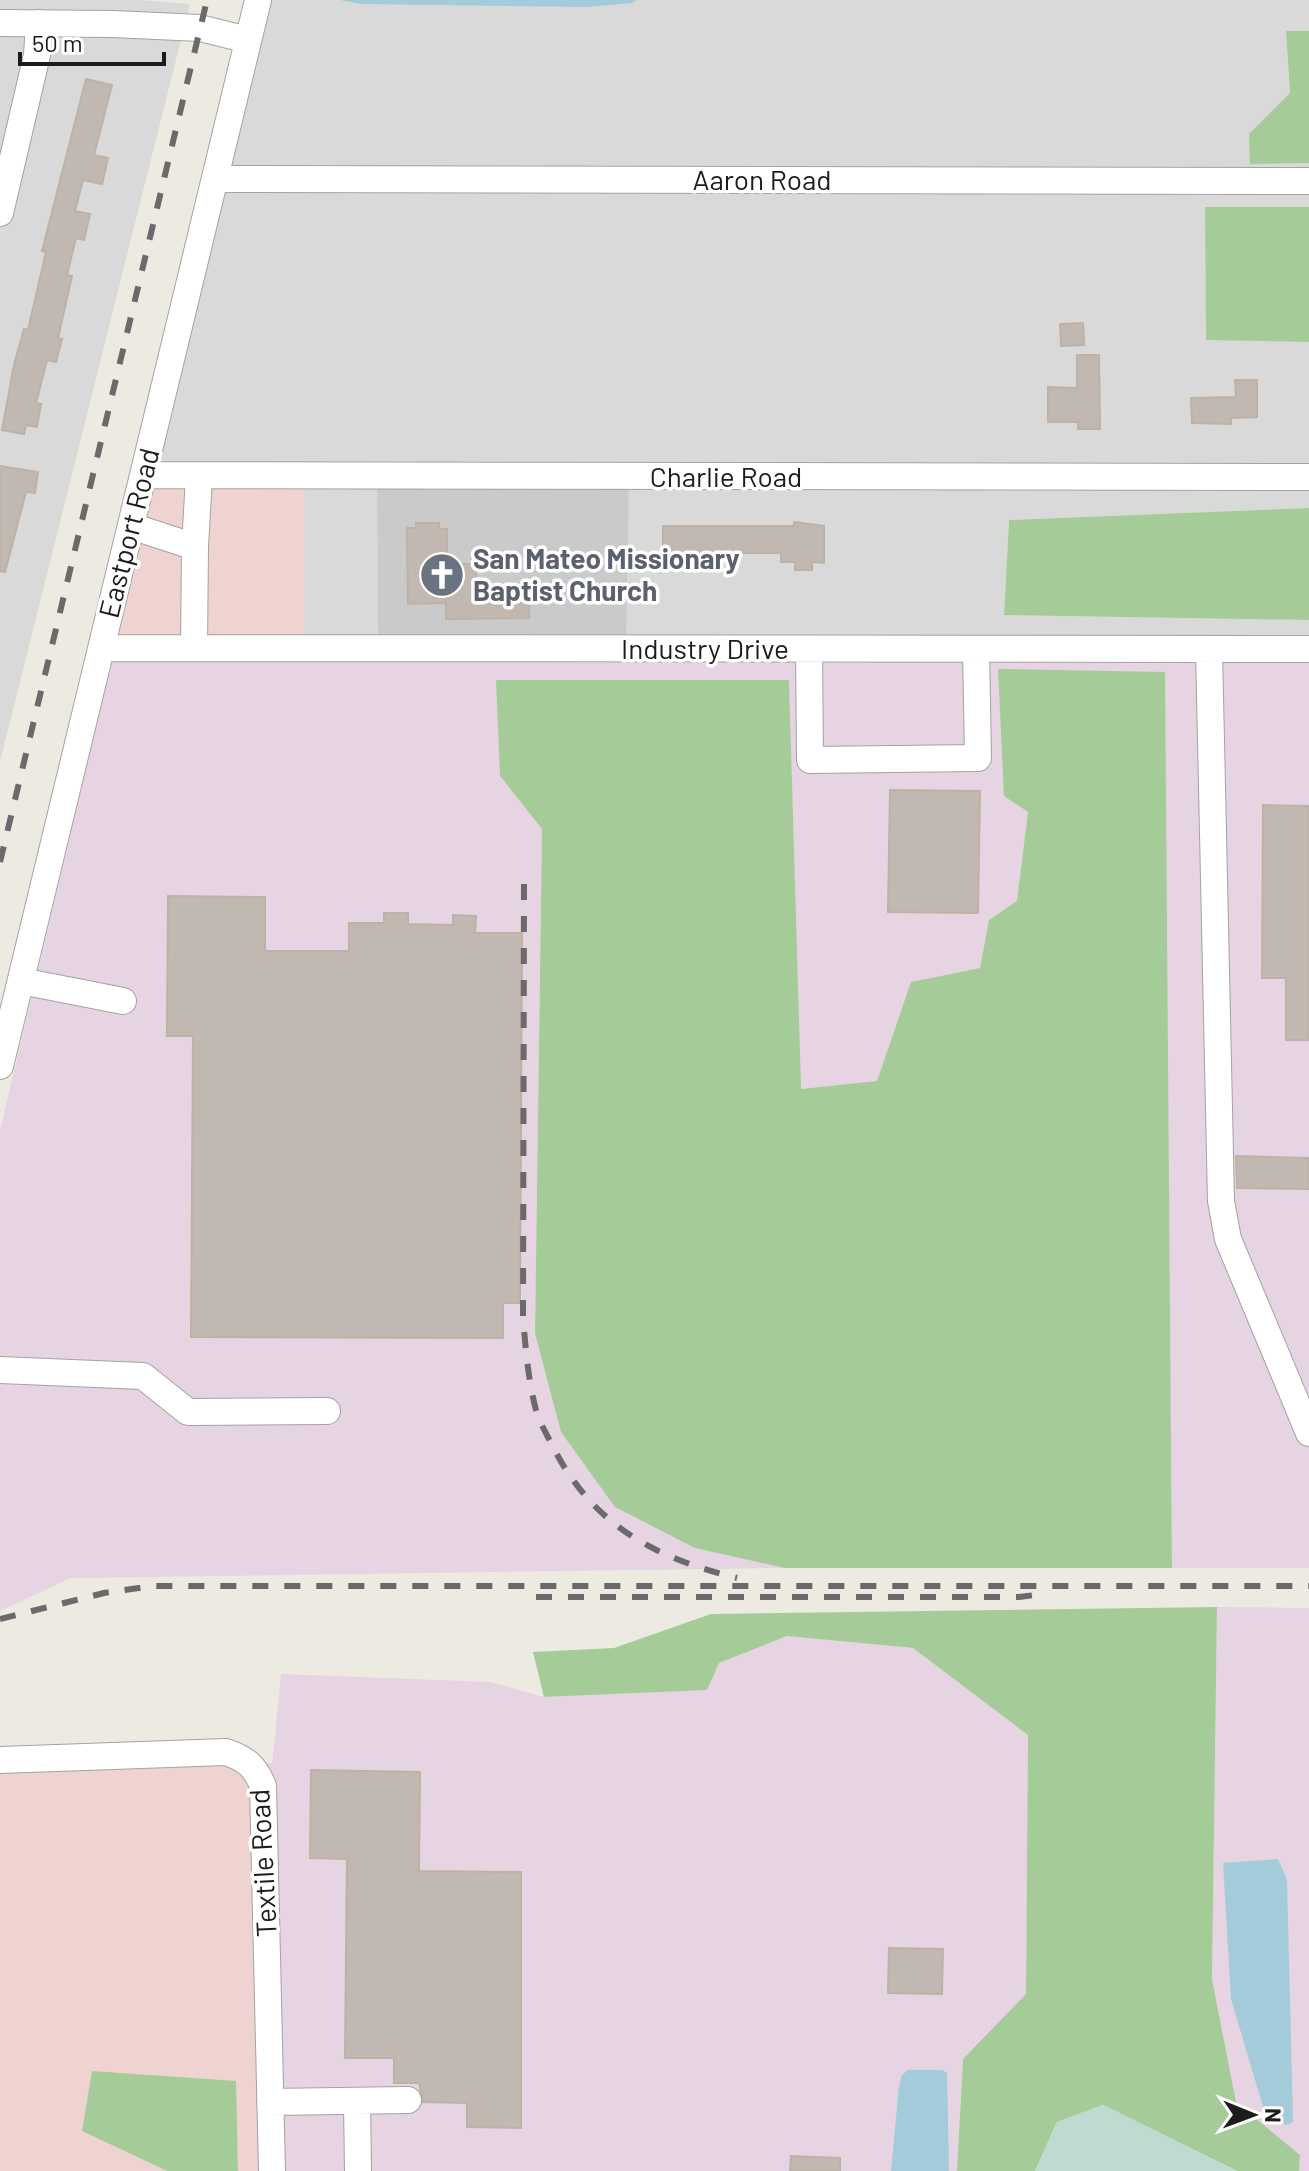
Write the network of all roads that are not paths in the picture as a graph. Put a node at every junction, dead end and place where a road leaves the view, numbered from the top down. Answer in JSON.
{"nodes":[{"id":1,"x":258,"y":0,"type":"edge"},
{"id":2,"x":79,"y":12,"type":"edge"},
{"id":3,"x":114,"y":12,"type":"edge"},
{"id":4,"x":0,"y":23,"type":"edge"},
{"id":5,"x":39,"y":23,"type":"junction"},
{"id":6,"x":248,"y":40,"type":"junction"},
{"id":7,"x":215,"y":179,"type":"junction"},
{"id":8,"x":1309,"y":181,"type":"edge"},
{"id":9,"x":0,"y":213,"type":"edge"},
{"id":10,"x":143,"y":475,"type":"junction"},
{"id":11,"x":199,"y":477,"type":"junction"},
{"id":12,"x":1309,"y":477,"type":"edge"},
{"id":13,"x":131,"y":526,"type":"junction"},
{"id":14,"x":195,"y":547,"type":"junction"},
{"id":15,"x":102,"y":648,"type":"junction"},
{"id":16,"x":194,"y":648,"type":"junction"},
{"id":17,"x":809,"y":649,"type":"junction"},
{"id":18,"x":976,"y":649,"type":"junction"},
{"id":19,"x":1209,"y":649,"type":"junction"},
{"id":20,"x":1309,"y":649,"type":"edge"},
{"id":21,"x":21,"y":981,"type":"junction"},
{"id":22,"x":123,"y":1001,"type":"dead end"},
{"id":23,"x":0,"y":1066,"type":"edge"},
{"id":24,"x":0,"y":1370,"type":"edge"},
{"id":25,"x":327,"y":1411,"type":"dead end"},
{"id":26,"x":1309,"y":1433,"type":"edge"},
{"id":27,"x":0,"y":1760,"type":"edge"},
{"id":28,"x":408,"y":2100,"type":"dead end"},
{"id":29,"x":357,"y":2101,"type":"junction"},
{"id":30,"x":270,"y":2102,"type":"junction"},
{"id":31,"x":272,"y":2171,"type":"edge"},
{"id":32,"x":358,"y":2171,"type":"edge"}],
"edges":[{"from":1,"to":6,"type":"street","name":"Eastport Road"},
{"from":2,"to":3,"type":"street"},
{"from":2,"to":5,"type":"street"},
{"from":3,"to":6,"type":"street"},
{"from":4,"to":5,"type":"street"},
{"from":5,"to":9,"type":"street"},
{"from":6,"to":7,"type":"street","name":"Eastport Road"},
{"from":7,"to":8,"type":"street","name":"Aaron Road"},
{"from":7,"to":10,"type":"street","name":"Eastport Road"},
{"from":10,"to":11,"type":"street","name":"Charlie Road"},
{"from":10,"to":13,"type":"street","name":"Eastport Road"},
{"from":11,"to":12,"type":"street","name":"Charlie Road"},
{"from":11,"to":14,"type":"street"},
{"from":13,"to":14,"type":"street"},
{"from":13,"to":15,"type":"street","name":"Eastport Road"},
{"from":14,"to":16,"type":"street"},
{"from":15,"to":16,"type":"street","name":"Industry Drive"},
{"from":15,"to":21,"type":"street","name":"Eastport Road"},
{"from":16,"to":17,"type":"street","name":"Industry Drive"},
{"from":17,"to":18,"type":"street","name":"Industry Drive"},
{"from":17,"to":18,"type":"street"},
{"from":18,"to":19,"type":"street","name":"Industry Drive"},
{"from":19,"to":20,"type":"street","name":"Industry Drive"},
{"from":19,"to":26,"type":"street"},
{"from":21,"to":22,"type":"street"},
{"from":21,"to":23,"type":"street","name":"Eastport Road"},
{"from":24,"to":25,"type":"street"},
{"from":27,"to":30,"type":"street","name":"Textile Road"},
{"from":28,"to":29,"type":"street"},
{"from":29,"to":30,"type":"street"},
{"from":29,"to":32,"type":"street"},
{"from":30,"to":31,"type":"street","name":"Textile Road"}]}
